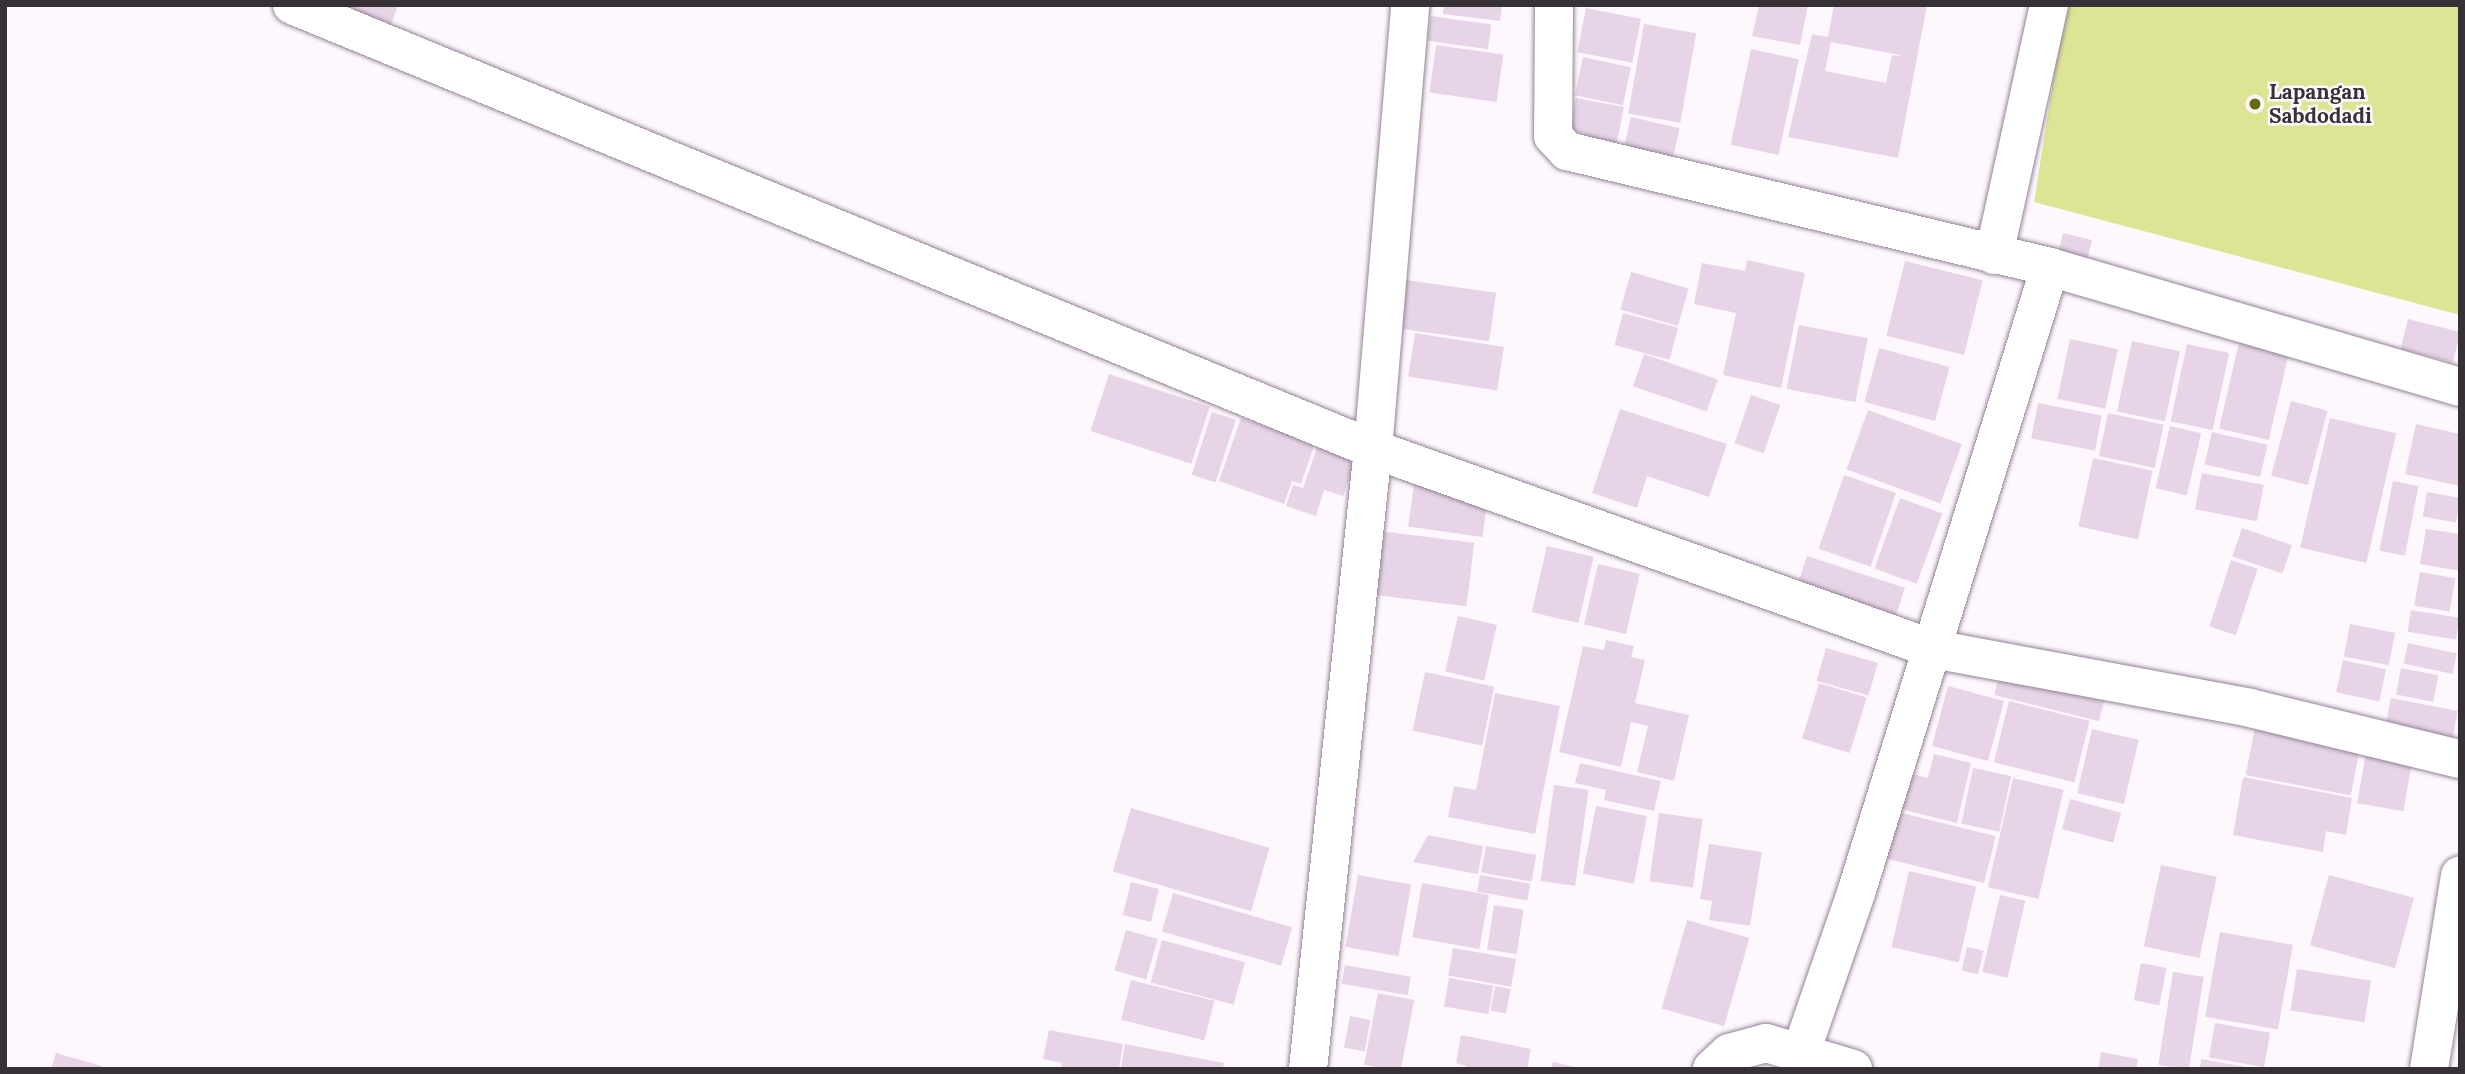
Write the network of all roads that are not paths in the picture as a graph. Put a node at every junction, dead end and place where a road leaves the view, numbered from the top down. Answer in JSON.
{"nodes":[{"id":1,"x":292,"y":5,"type":"edge"},
{"id":2,"x":1410,"y":5,"type":"edge"},
{"id":3,"x":1554,"y":5,"type":"edge"},
{"id":4,"x":2049,"y":5,"type":"edge"},
{"id":5,"x":1994,"y":256,"type":"junction"},
{"id":6,"x":2050,"y":267,"type":"junction"},
{"id":7,"x":2460,"y":387,"type":"edge"},
{"id":8,"x":1373,"y":449,"type":"junction"},
{"id":9,"x":1933,"y":649,"type":"junction"},
{"id":10,"x":2460,"y":759,"type":"edge"},
{"id":11,"x":2460,"y":874,"type":"edge"},
{"id":12,"x":1801,"y":1052,"type":"junction"},
{"id":13,"x":1308,"y":1069,"type":"edge"},
{"id":14,"x":1712,"y":1069,"type":"edge"},
{"id":15,"x":1853,"y":1069,"type":"edge"},
{"id":16,"x":2429,"y":1069,"type":"edge"}],
"edges":[{"from":1,"to":8,"type":"street"},
{"from":2,"to":8,"type":"street"},
{"from":3,"to":5,"type":"street"},
{"from":4,"to":5,"type":"street"},
{"from":5,"to":6,"type":"street"},
{"from":6,"to":7,"type":"street"},
{"from":6,"to":9,"type":"street"},
{"from":8,"to":9,"type":"street"},
{"from":8,"to":13,"type":"street"},
{"from":9,"to":10,"type":"street"},
{"from":9,"to":12,"type":"street"},
{"from":11,"to":16,"type":"street"},
{"from":12,"to":14,"type":"street"},
{"from":12,"to":15,"type":"street"}]}
